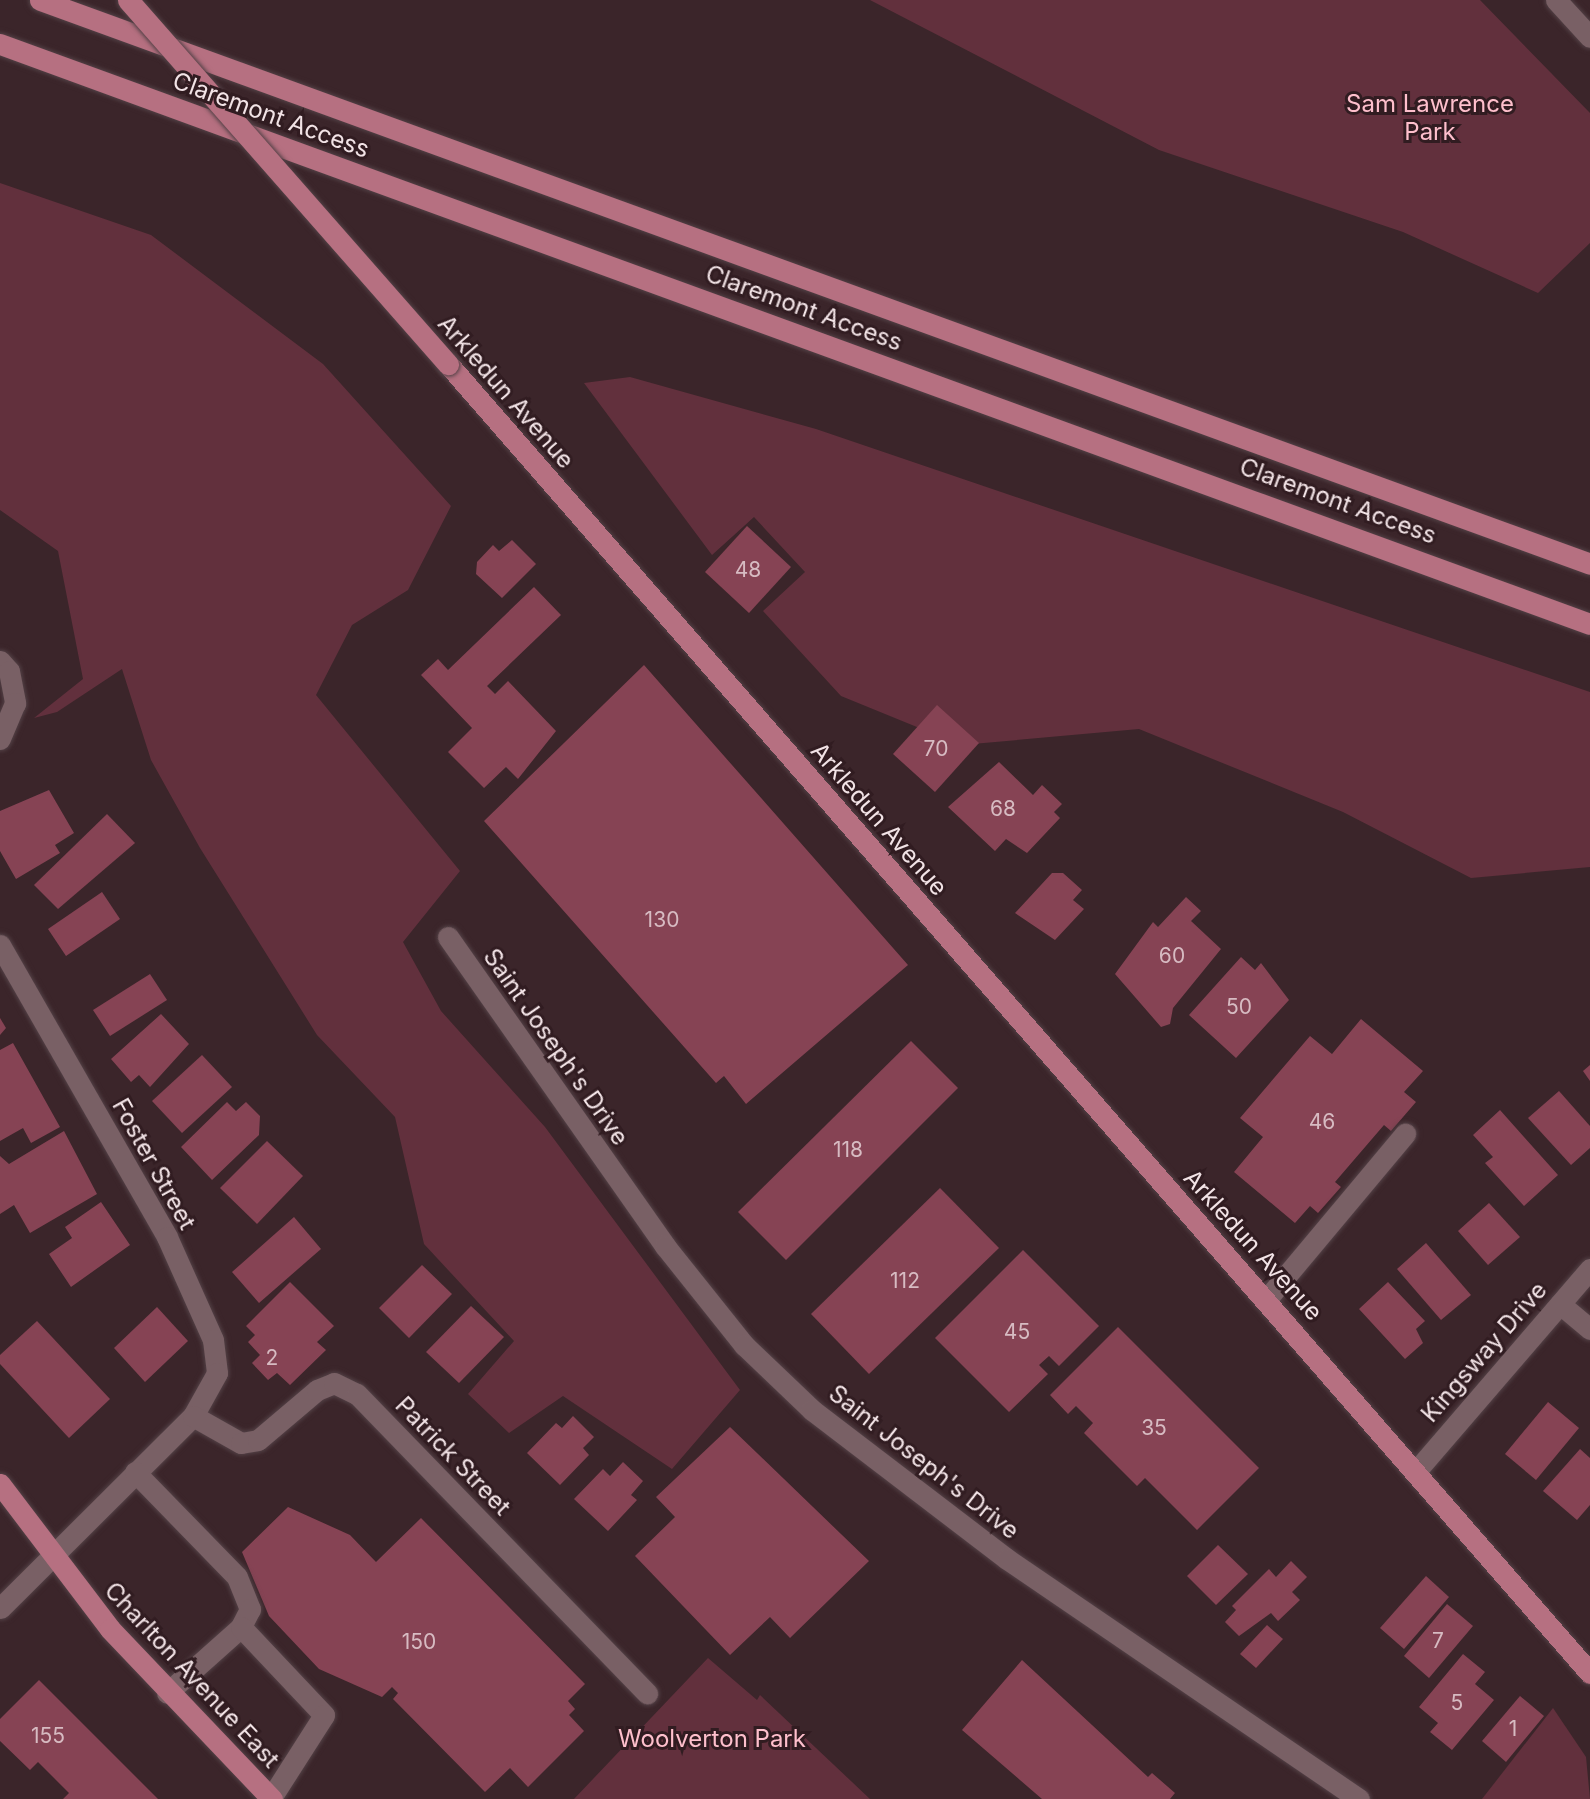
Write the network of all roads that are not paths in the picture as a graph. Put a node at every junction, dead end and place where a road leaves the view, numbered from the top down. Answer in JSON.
{"nodes":[{"id":1,"x":40,"y":0,"type":"edge"},
{"id":2,"x":128,"y":0,"type":"edge"},
{"id":3,"x":1556,"y":0,"type":"edge"},
{"id":4,"x":1590,"y":37,"type":"edge"},
{"id":5,"x":0,"y":44,"type":"edge"},
{"id":6,"x":1590,"y":564,"type":"edge"},
{"id":7,"x":1590,"y":624,"type":"edge"},
{"id":8,"x":0,"y":661,"type":"edge"},
{"id":9,"x":3,"y":735,"type":"edge"},
{"id":10,"x":448,"y":937,"type":"dead end"},
{"id":11,"x":0,"y":945,"type":"edge"},
{"id":12,"x":1405,"y":1134,"type":"dead end"},
{"id":13,"x":1590,"y":1269,"type":"edge"},
{"id":14,"x":1266,"y":1300,"type":"junction"},
{"id":15,"x":1560,"y":1304,"type":"junction"},
{"id":16,"x":1590,"y":1329,"type":"edge"},
{"id":17,"x":193,"y":1416,"type":"junction"},
{"id":18,"x":1417,"y":1470,"type":"junction"},
{"id":19,"x":135,"y":1472,"type":"junction"},
{"id":20,"x":0,"y":1484,"type":"edge"},
{"id":21,"x":53,"y":1557,"type":"junction"},
{"id":22,"x":0,"y":1608,"type":"edge"},
{"id":23,"x":241,"y":1627,"type":"junction"},
{"id":24,"x":1588,"y":1674,"type":"edge"},
{"id":25,"x":167,"y":1693,"type":"junction"},
{"id":26,"x":647,"y":1693,"type":"dead end"},
{"id":27,"x":271,"y":1799,"type":"edge"},
{"id":28,"x":1359,"y":1799,"type":"edge"}],
"edges":[{"from":1,"to":6,"type":"main road","name":"Claremont Access"},
{"from":2,"to":14,"type":"main road","name":"Arkledun Avenue","bridge":true},
{"from":3,"to":4,"type":"street"},
{"from":5,"to":7,"type":"main road","name":"Claremont Access"},
{"from":8,"to":9,"type":"street"},
{"from":10,"to":28,"type":"street","name":"Saint Joseph's Drive"},
{"from":11,"to":17,"type":"street","name":"Foster Street"},
{"from":12,"to":14,"type":"street"},
{"from":13,"to":15,"type":"street","name":"Kingsway Drive"},
{"from":14,"to":18,"type":"main road","name":"Arkledun Avenue"},
{"from":15,"to":16,"type":"street"},
{"from":15,"to":18,"type":"street","name":"Kingsway Drive"},
{"from":17,"to":19,"type":"street","name":"Foster Street"},
{"from":17,"to":26,"type":"street","name":"Patrick Street"},
{"from":18,"to":24,"type":"main road","name":"Arkledun Avenue"},
{"from":19,"to":21,"type":"street","name":"Foster Street"},
{"from":19,"to":23,"type":"street"},
{"from":20,"to":21,"type":"main road","name":"Charlton Avenue East"},
{"from":21,"to":22,"type":"street","name":"Foster Street"},
{"from":21,"to":25,"type":"main road","name":"Charlton Avenue East"},
{"from":23,"to":25,"type":"street"},
{"from":23,"to":27,"type":"street"},
{"from":25,"to":27,"type":"main road","name":"Charlton Avenue East"}]}
